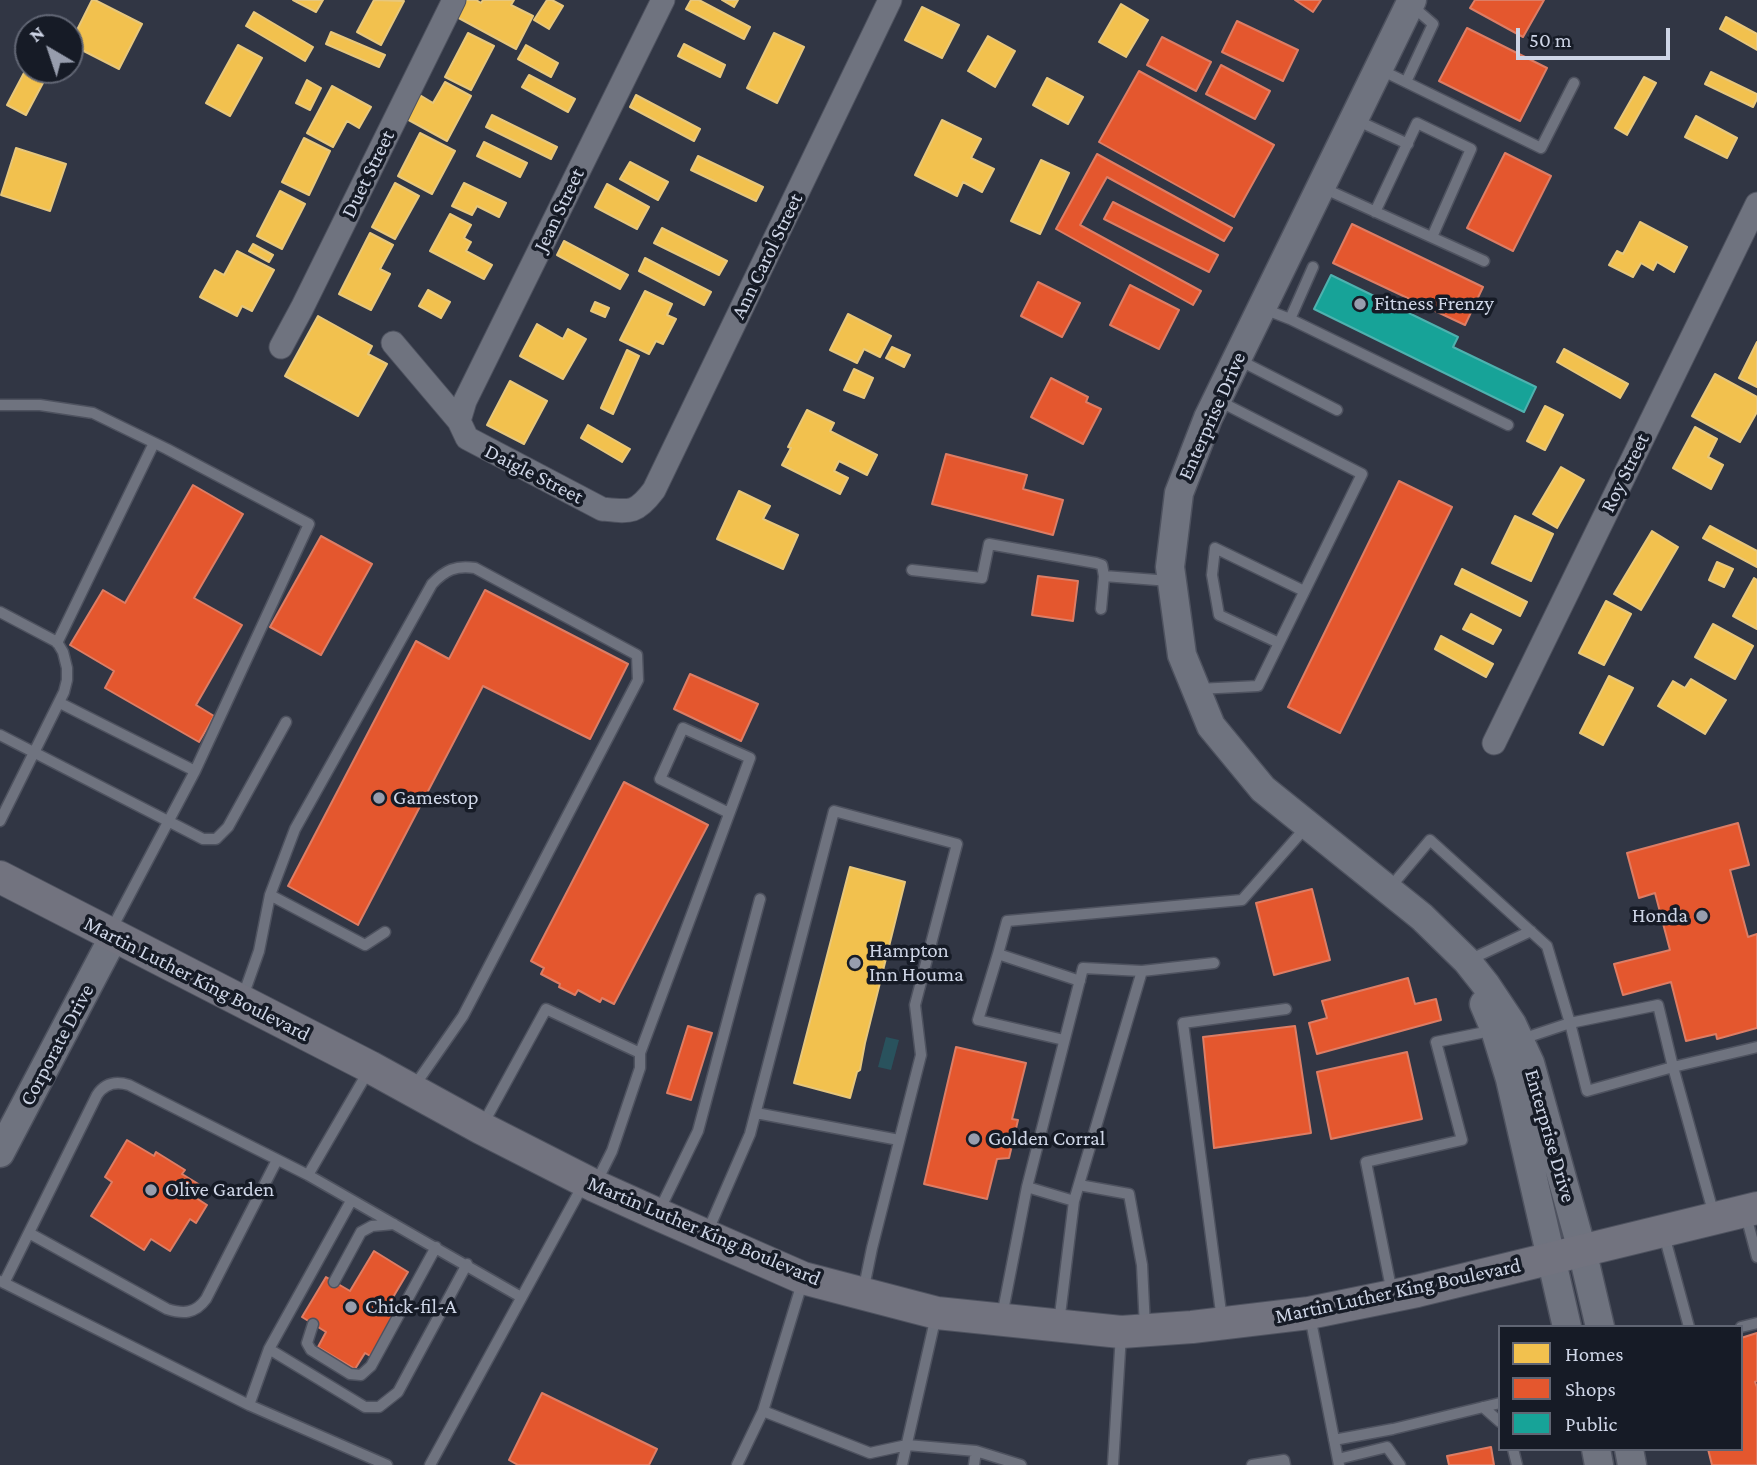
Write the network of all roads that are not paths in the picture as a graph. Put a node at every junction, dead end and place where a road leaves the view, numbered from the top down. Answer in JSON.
{"nodes":[{"id":1,"x":454,"y":0,"type":"edge"},
{"id":2,"x":663,"y":0,"type":"edge"},
{"id":3,"x":890,"y":0,"type":"edge"},
{"id":4,"x":1411,"y":2,"type":"edge"},
{"id":5,"x":1379,"y":69,"type":"junction"},
{"id":6,"x":1406,"y":82,"type":"junction"},
{"id":7,"x":1574,"y":83,"type":"dead end"},
{"id":8,"x":1354,"y":119,"type":"junction"},
{"id":9,"x":1408,"y":144,"type":"junction"},
{"id":10,"x":1321,"y":187,"type":"junction"},
{"id":11,"x":1757,"y":204,"type":"edge"},
{"id":12,"x":1375,"y":212,"type":"junction"},
{"id":13,"x":1432,"y":237,"type":"junction"},
{"id":14,"x":1484,"y":261,"type":"dead end"},
{"id":15,"x":1313,"y":267,"type":"dead end"},
{"id":16,"x":1262,"y":308,"type":"junction"},
{"id":17,"x":1290,"y":320,"type":"junction"},
{"id":18,"x":393,"y":343,"type":"dead end"},
{"id":19,"x":281,"y":346,"type":"dead end"},
{"id":20,"x":1237,"y":359,"type":"junction"},
{"id":21,"x":1217,"y":400,"type":"junction"},
{"id":22,"x":0,"y":405,"type":"edge"},
{"id":23,"x":1338,"y":410,"type":"dead end"},
{"id":24,"x":459,"y":421,"type":"junction"},
{"id":25,"x":1508,"y":425,"type":"dead end"},
{"id":26,"x":154,"y":443,"type":"junction"},
{"id":27,"x":638,"y":507,"type":"joint"},
{"id":28,"x":912,"y":570,"type":"dead end"},
{"id":29,"x":1104,"y":576,"type":"junction"},
{"id":30,"x":1172,"y":582,"type":"junction"},
{"id":31,"x":1304,"y":591,"type":"junction"},
{"id":32,"x":1101,"y":609,"type":"dead end"},
{"id":33,"x":0,"y":612,"type":"edge"},
{"id":34,"x":57,"y":643,"type":"junction"},
{"id":35,"x":1279,"y":643,"type":"junction"},
{"id":36,"x":1196,"y":689,"type":"junction"},
{"id":37,"x":60,"y":703,"type":"junction"},
{"id":38,"x":286,"y":722,"type":"dead end"},
{"id":39,"x":0,"y":735,"type":"edge"},
{"id":40,"x":1494,"y":743,"type":"dead end"},
{"id":41,"x":35,"y":753,"type":"junction"},
{"id":42,"x":195,"y":771,"type":"junction"},
{"id":43,"x":729,"y":813,"type":"junction"},
{"id":44,"x":0,"y":821,"type":"edge"},
{"id":45,"x":169,"y":822,"type":"junction"},
{"id":46,"x":1307,"y":825,"type":"junction"},
{"id":47,"x":0,"y":877,"type":"edge"},
{"id":48,"x":1388,"y":890,"type":"junction"},
{"id":49,"x":270,"y":895,"type":"junction"},
{"id":50,"x":760,"y":899,"type":"dead end"},
{"id":51,"x":385,"y":932,"type":"dead end"},
{"id":52,"x":1531,"y":932,"type":"junction"},
{"id":53,"x":112,"y":935,"type":"junction"},
{"id":54,"x":999,"y":954,"type":"junction"},
{"id":55,"x":1467,"y":961,"type":"junction"},
{"id":56,"x":1214,"y":963,"type":"dead end"},
{"id":57,"x":1142,"y":971,"type":"junction"},
{"id":58,"x":1080,"y":981,"type":"junction"},
{"id":59,"x":241,"y":1002,"type":"junction"},
{"id":60,"x":1286,"y":1009,"type":"dead end"},
{"id":61,"x":1570,"y":1023,"type":"junction"},
{"id":62,"x":1507,"y":1035,"type":"junction"},
{"id":63,"x":1064,"y":1040,"type":"junction"},
{"id":64,"x":1757,"y":1047,"type":"edge"},
{"id":65,"x":640,"y":1053,"type":"junction"},
{"id":66,"x":370,"y":1067,"type":"junction"},
{"id":67,"x":1673,"y":1067,"type":"junction"},
{"id":68,"x":412,"y":1090,"type":"junction"},
{"id":69,"x":756,"y":1113,"type":"junction"},
{"id":70,"x":481,"y":1128,"type":"junction"},
{"id":71,"x":899,"y":1140,"type":"junction"},
{"id":72,"x":0,"y":1153,"type":"edge"},
{"id":73,"x":276,"y":1160,"type":"junction"},
{"id":74,"x":309,"y":1175,"type":"junction"},
{"id":75,"x":590,"y":1183,"type":"junction"},
{"id":76,"x":1079,"y":1185,"type":"junction"},
{"id":77,"x":1027,"y":1187,"type":"junction"},
{"id":78,"x":351,"y":1201,"type":"junction"},
{"id":79,"x":1074,"y":1201,"type":"junction"},
{"id":80,"x":1751,"y":1209,"type":"edge"},
{"id":81,"x":657,"y":1214,"type":"junction"},
{"id":82,"x":1714,"y":1218,"type":"junction"},
{"id":83,"x":394,"y":1224,"type":"junction"},
{"id":84,"x":1663,"y":1230,"type":"junction"},
{"id":85,"x":29,"y":1233,"type":"junction"},
{"id":86,"x":706,"y":1236,"type":"junction"},
{"id":87,"x":436,"y":1247,"type":"junction"},
{"id":88,"x":1582,"y":1251,"type":"junction"},
{"id":89,"x":1757,"y":1257,"type":"edge"},
{"id":90,"x":1551,"y":1258,"type":"junction"},
{"id":91,"x":467,"y":1264,"type":"junction"},
{"id":92,"x":803,"y":1278,"type":"junction"},
{"id":93,"x":2,"y":1282,"type":"edge"},
{"id":94,"x":334,"y":1282,"type":"dead end"},
{"id":95,"x":863,"y":1293,"type":"junction"},
{"id":96,"x":1392,"y":1296,"type":"junction"},
{"id":97,"x":522,"y":1297,"type":"junction"},
{"id":98,"x":937,"y":1313,"type":"junction"},
{"id":99,"x":1310,"y":1313,"type":"junction"},
{"id":100,"x":1002,"y":1320,"type":"junction"},
{"id":101,"x":1222,"y":1323,"type":"junction"},
{"id":102,"x":313,"y":1324,"type":"dead end"},
{"id":103,"x":1059,"y":1325,"type":"junction"},
{"id":104,"x":1567,"y":1325,"type":"edge"},
{"id":105,"x":1600,"y":1325,"type":"edge"},
{"id":106,"x":1688,"y":1325,"type":"edge"},
{"id":107,"x":1133,"y":1331,"type":"junction"},
{"id":108,"x":269,"y":1349,"type":"junction"},
{"id":109,"x":1498,"y":1403,"type":"edge"},
{"id":110,"x":249,"y":1405,"type":"junction"},
{"id":111,"x":1483,"y":1407,"type":"junction"},
{"id":112,"x":763,"y":1411,"type":"junction"},
{"id":113,"x":1498,"y":1420,"type":"edge"},
{"id":114,"x":1335,"y":1440,"type":"junction"},
{"id":115,"x":907,"y":1446,"type":"junction"},
{"id":116,"x":976,"y":1451,"type":"junction"},
{"id":117,"x":1339,"y":1462,"type":"edge"},
{"id":118,"x":387,"y":1465,"type":"edge"},
{"id":119,"x":430,"y":1465,"type":"edge"},
{"id":120,"x":737,"y":1465,"type":"edge"},
{"id":121,"x":902,"y":1465,"type":"edge"},
{"id":122,"x":974,"y":1465,"type":"edge"},
{"id":123,"x":1021,"y":1465,"type":"edge"},
{"id":124,"x":1113,"y":1465,"type":"edge"},
{"id":125,"x":1252,"y":1465,"type":"edge"},
{"id":126,"x":1285,"y":1465,"type":"edge"},
{"id":127,"x":1400,"y":1465,"type":"edge"}],
"edges":[{"from":1,"to":19,"type":"street","name":"Duet Street"},
{"from":2,"to":24,"type":"street","name":"Jean Street"},
{"from":3,"to":27,"type":"street","name":"Ann Carol Street"},
{"from":4,"to":5,"type":"street","name":"Enterprise Drive"},
{"from":4,"to":6,"type":"lane"},
{"from":5,"to":6,"type":"lane"},
{"from":5,"to":8,"type":"street","name":"Enterprise Drive"},
{"from":6,"to":7,"type":"lane"},
{"from":8,"to":9,"type":"lane"},
{"from":8,"to":10,"type":"street","name":"Enterprise Drive"},
{"from":9,"to":12,"type":"lane"},
{"from":9,"to":13,"type":"lane"},
{"from":10,"to":12,"type":"lane"},
{"from":10,"to":16,"type":"street","name":"Enterprise Drive"},
{"from":11,"to":40,"type":"street","name":"Roy Street"},
{"from":12,"to":13,"type":"lane"},
{"from":13,"to":14,"type":"lane"},
{"from":15,"to":17,"type":"lane"},
{"from":16,"to":17,"type":"lane"},
{"from":16,"to":20,"type":"street","name":"Enterprise Drive"},
{"from":17,"to":25,"type":"lane"},
{"from":18,"to":24,"type":"street","name":"Daigle Street"},
{"from":20,"to":21,"type":"street","name":"Enterprise Drive"},
{"from":20,"to":23,"type":"lane"},
{"from":21,"to":30,"type":"street","name":"Enterprise Drive"},
{"from":21,"to":31,"type":"lane"},
{"from":22,"to":26,"type":"lane"},
{"from":24,"to":27,"type":"street","name":"Daigle Street"},
{"from":26,"to":34,"type":"lane"},
{"from":26,"to":42,"type":"lane"},
{"from":28,"to":29,"type":"lane"},
{"from":29,"to":30,"type":"lane"},
{"from":29,"to":32,"type":"lane"},
{"from":30,"to":36,"type":"street","name":"Enterprise Drive"},
{"from":31,"to":35,"type":"lane"},
{"from":31,"to":35,"type":"lane"},
{"from":33,"to":34,"type":"lane"},
{"from":34,"to":37,"type":"lane"},
{"from":35,"to":36,"type":"lane"},
{"from":36,"to":46,"type":"street","name":"Enterprise Drive"},
{"from":37,"to":41,"type":"lane"},
{"from":37,"to":42,"type":"lane"},
{"from":38,"to":45,"type":"lane"},
{"from":39,"to":41,"type":"lane"},
{"from":41,"to":44,"type":"lane"},
{"from":41,"to":45,"type":"lane"},
{"from":42,"to":45,"type":"lane"},
{"from":43,"to":43,"type":"lane"},
{"from":43,"to":65,"type":"lane"},
{"from":45,"to":53,"type":"lane"},
{"from":46,"to":48,"type":"street","name":"Enterprise Drive"},
{"from":46,"to":54,"type":"lane"},
{"from":47,"to":53,"type":"main road","name":"Martin Luther King Boulevard"},
{"from":48,"to":52,"type":"lane"},
{"from":48,"to":55,"type":"street","name":"Enterprise Drive"},
{"from":49,"to":51,"type":"lane"},
{"from":49,"to":59,"type":"lane"},
{"from":49,"to":68,"type":"lane"},
{"from":50,"to":81,"type":"lane"},
{"from":52,"to":55,"type":"lane"},
{"from":52,"to":61,"type":"lane"},
{"from":53,"to":59,"type":"main road","name":"Martin Luther King Boulevard"},
{"from":53,"to":72,"type":"street","name":"Corporate Drive"},
{"from":54,"to":58,"type":"lane"},
{"from":54,"to":63,"type":"lane"},
{"from":55,"to":62,"type":"street","name":"Enterprise Drive"},
{"from":56,"to":57,"type":"lane"},
{"from":57,"to":58,"type":"lane"},
{"from":57,"to":76,"type":"lane"},
{"from":58,"to":63,"type":"lane"},
{"from":59,"to":66,"type":"main road","name":"Martin Luther King Boulevard"},
{"from":60,"to":101,"type":"lane"},
{"from":61,"to":62,"type":"lane"},
{"from":61,"to":67,"type":"lane"},
{"from":61,"to":67,"type":"lane"},
{"from":62,"to":88,"type":"street","name":"Enterprise Drive"},
{"from":62,"to":90,"type":"street","name":"Enterprise Drive"},
{"from":62,"to":96,"type":"lane"},
{"from":63,"to":77,"type":"lane"},
{"from":64,"to":67,"type":"lane"},
{"from":65,"to":70,"type":"lane"},
{"from":65,"to":75,"type":"lane"},
{"from":66,"to":68,"type":"main road","name":"Martin Luther King Boulevard"},
{"from":66,"to":74,"type":"lane"},
{"from":67,"to":82,"type":"lane"},
{"from":68,"to":70,"type":"main road","name":"Martin Luther King Boulevard"},
{"from":69,"to":71,"type":"lane"},
{"from":69,"to":71,"type":"lane"},
{"from":69,"to":86,"type":"lane"},
{"from":70,"to":75,"type":"main road","name":"Martin Luther King Boulevard"},
{"from":71,"to":95,"type":"lane"},
{"from":73,"to":74,"type":"lane"},
{"from":73,"to":85,"type":"lane"},
{"from":73,"to":85,"type":"lane"},
{"from":74,"to":78,"type":"lane"},
{"from":75,"to":81,"type":"main road","name":"Martin Luther King Boulevard"},
{"from":75,"to":97,"type":"lane"},
{"from":76,"to":79,"type":"lane"},
{"from":76,"to":107,"type":"lane"},
{"from":77,"to":79,"type":"lane"},
{"from":77,"to":100,"type":"lane"},
{"from":78,"to":83,"type":"lane"},
{"from":78,"to":108,"type":"lane"},
{"from":79,"to":103,"type":"lane"},
{"from":80,"to":82,"type":"main road","name":"Martin Luther King Boulevard"},
{"from":80,"to":89,"type":"lane"},
{"from":81,"to":86,"type":"main road","name":"Martin Luther King Boulevard"},
{"from":82,"to":84,"type":"main road","name":"Martin Luther King Boulevard"},
{"from":83,"to":87,"type":"lane"},
{"from":83,"to":94,"type":"lane"},
{"from":84,"to":88,"type":"main road","name":"Martin Luther King Boulevard"},
{"from":84,"to":106,"type":"lane"},
{"from":85,"to":93,"type":"lane"},
{"from":86,"to":92,"type":"main road","name":"Martin Luther King Boulevard"},
{"from":87,"to":91,"type":"lane"},
{"from":87,"to":102,"type":"lane"},
{"from":88,"to":90,"type":"main road","name":"Martin Luther King Boulevard"},
{"from":88,"to":105,"type":"street","name":"Enterprise Drive"},
{"from":90,"to":96,"type":"main road","name":"Martin Luther King Boulevard"},
{"from":90,"to":104,"type":"street","name":"Enterprise Drive"},
{"from":91,"to":97,"type":"lane"},
{"from":91,"to":108,"type":"lane"},
{"from":92,"to":95,"type":"main road","name":"Martin Luther King Boulevard"},
{"from":92,"to":112,"type":"lane"},
{"from":93,"to":110,"type":"lane"},
{"from":95,"to":98,"type":"main road","name":"Martin Luther King Boulevard"},
{"from":96,"to":99,"type":"main road","name":"Martin Luther King Boulevard"},
{"from":97,"to":119,"type":"lane"},
{"from":98,"to":100,"type":"main road","name":"Martin Luther King Boulevard"},
{"from":98,"to":115,"type":"lane"},
{"from":99,"to":101,"type":"main road","name":"Martin Luther King Boulevard"},
{"from":99,"to":114,"type":"lane"},
{"from":100,"to":103,"type":"main road","name":"Martin Luther King Boulevard"},
{"from":101,"to":107,"type":"main road","name":"Martin Luther King Boulevard"},
{"from":103,"to":107,"type":"main road","name":"Martin Luther King Boulevard"},
{"from":107,"to":124,"type":"lane"},
{"from":108,"to":110,"type":"lane"},
{"from":109,"to":111,"type":"lane"},
{"from":110,"to":118,"type":"lane"},
{"from":111,"to":113,"type":"lane"},
{"from":111,"to":114,"type":"lane"},
{"from":112,"to":115,"type":"lane"},
{"from":112,"to":120,"type":"lane"},
{"from":114,"to":117,"type":"lane"},
{"from":115,"to":116,"type":"lane"},
{"from":115,"to":121,"type":"lane"},
{"from":116,"to":122,"type":"lane"},
{"from":116,"to":123,"type":"lane"},
{"from":117,"to":127,"type":"lane"},
{"from":125,"to":126,"type":"lane"}]}
